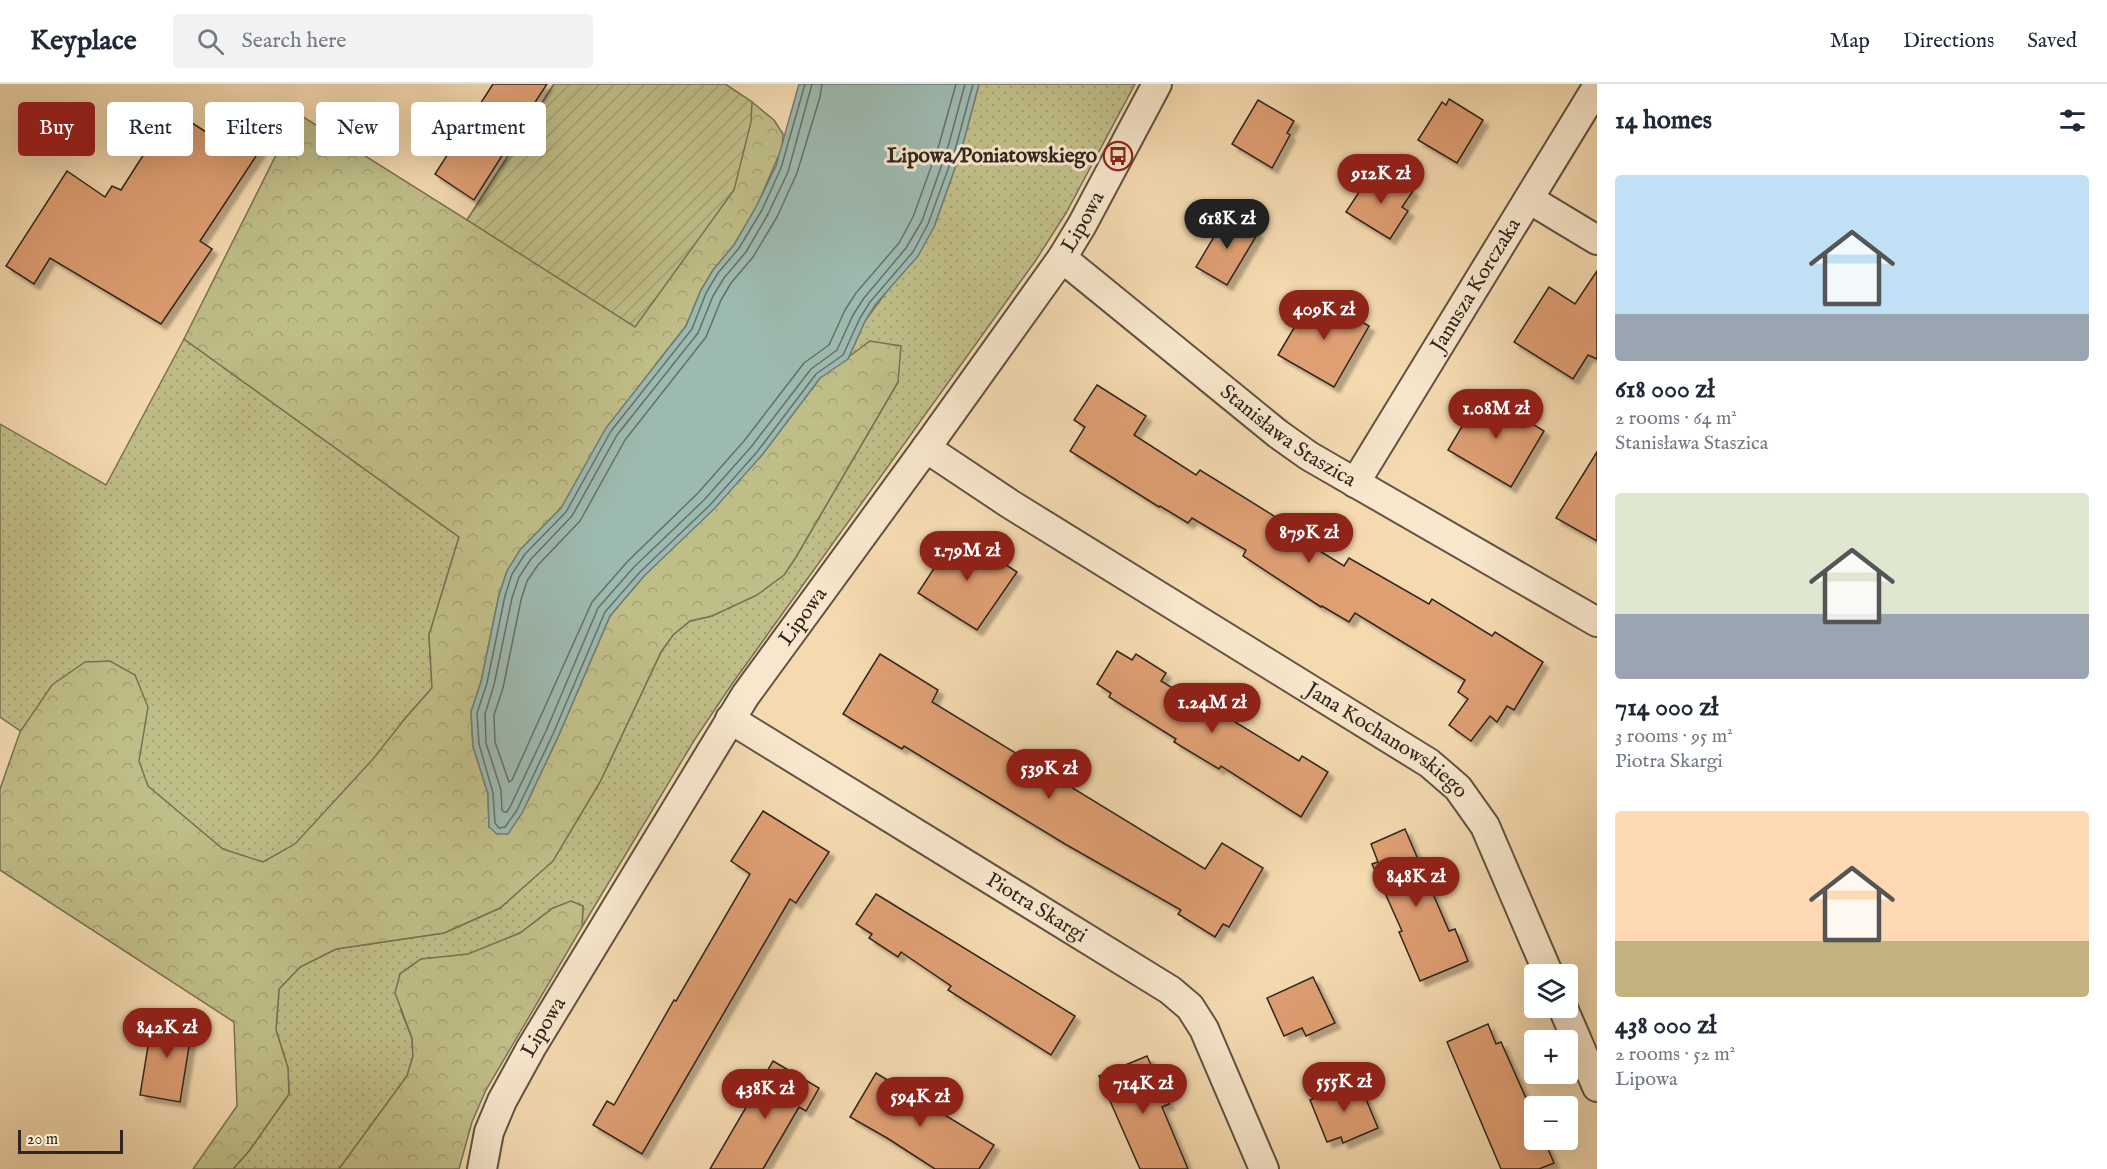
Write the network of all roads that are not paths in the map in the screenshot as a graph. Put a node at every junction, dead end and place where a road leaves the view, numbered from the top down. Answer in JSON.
{"nodes":[{"id":1,"x":1157,"y":84,"type":"edge"},
{"id":2,"x":1597,"y":87,"type":"edge"},
{"id":3,"x":1529,"y":199,"type":"junction"},
{"id":4,"x":1597,"y":240,"type":"edge"},
{"id":5,"x":1062,"y":258,"type":"junction"},
{"id":6,"x":926,"y":448,"type":"junction"},
{"id":7,"x":1355,"y":483,"type":"junction"},
{"id":8,"x":1597,"y":622,"type":"edge"},
{"id":9,"x":730,"y":719,"type":"junction"},
{"id":10,"x":1544,"y":964,"type":"edge"},
{"id":11,"x":1567,"y":1018,"type":"edge"},
{"id":12,"x":1597,"y":1087,"type":"edge"},
{"id":13,"x":482,"y":1169,"type":"edge"},
{"id":14,"x":1264,"y":1169,"type":"edge"}],
"edges":[{"from":1,"to":5,"type":"street","name":"Lipowa"},
{"from":2,"to":3,"type":"street","name":"Janusza Korczaka"},
{"from":3,"to":4,"type":"street"},
{"from":3,"to":7,"type":"street","name":"Janusza Korczaka"},
{"from":5,"to":6,"type":"street","name":"Lipowa"},
{"from":5,"to":7,"type":"street","name":"Stanisława Staszica"},
{"from":6,"to":9,"type":"street","name":"Lipowa"},
{"from":6,"to":10,"type":"street","name":"Jana Kochanowskiego"},
{"from":7,"to":8,"type":"street","name":"Stanisława Staszica"},
{"from":9,"to":13,"type":"street","name":"Lipowa"},
{"from":9,"to":14,"type":"street","name":"Piotra Skargi"},
{"from":11,"to":12,"type":"street"}]}
